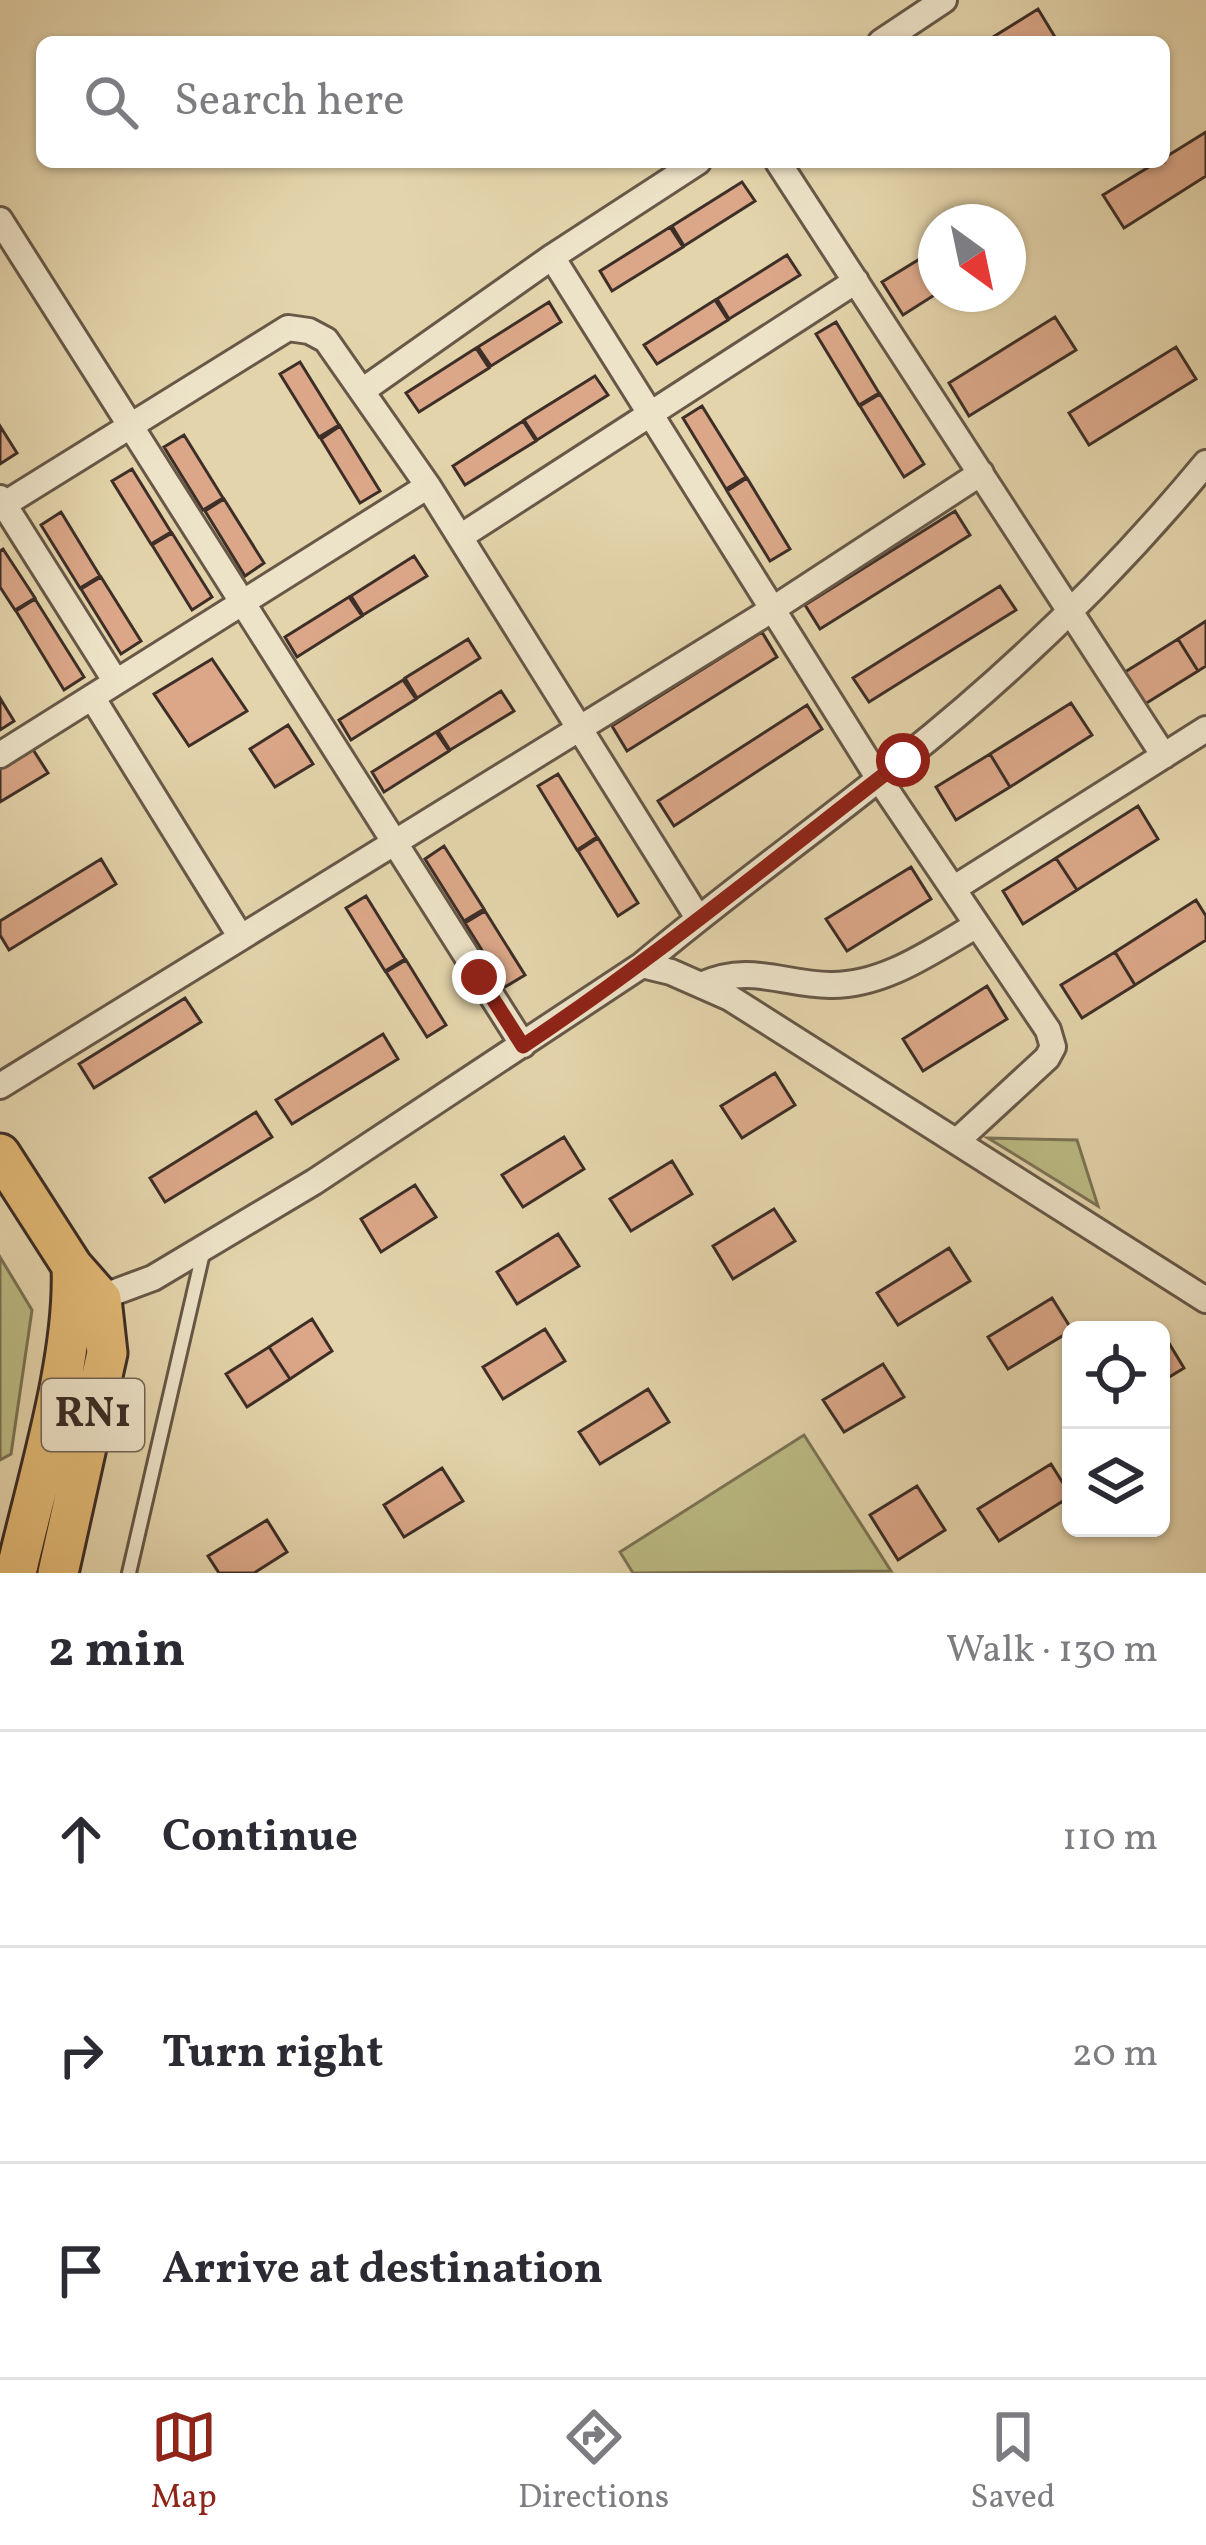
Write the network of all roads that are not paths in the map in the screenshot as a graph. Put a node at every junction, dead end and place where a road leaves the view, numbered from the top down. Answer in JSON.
{"nodes":[{"id":1,"x":944,"y":0,"type":"edge"},
{"id":2,"x":890,"y":36,"type":"edge"},
{"id":3,"x":689,"y":168,"type":"edge"},
{"id":4,"x":782,"y":168,"type":"edge"},
{"id":5,"x":0,"y":220,"type":"edge"},
{"id":6,"x":9,"y":254,"type":"edge"},
{"id":7,"x":552,"y":256,"type":"junction"},
{"id":8,"x":856,"y":281,"type":"junction"},
{"id":9,"x":362,"y":391,"type":"junction"},
{"id":10,"x":650,"y":412,"type":"junction"},
{"id":11,"x":131,"y":425,"type":"junction"},
{"id":12,"x":981,"y":473,"type":"junction"},
{"id":13,"x":1203,"y":476,"type":"edge"},
{"id":14,"x":428,"y":486,"type":"junction"},
{"id":15,"x":1,"y":503,"type":"edge"},
{"id":16,"x":460,"y":537,"type":"junction"},
{"id":17,"x":241,"y":604,"type":"junction"},
{"id":18,"x":773,"y":609,"type":"junction"},
{"id":19,"x":1071,"y":610,"type":"junction"},
{"id":20,"x":116,"y":682,"type":"junction"},
{"id":21,"x":92,"y":697,"type":"junction"},
{"id":22,"x":578,"y":726,"type":"junction"},
{"id":23,"x":1206,"y":729,"type":"edge"},
{"id":24,"x":0,"y":755,"type":"edge"},
{"id":25,"x":1164,"y":756,"type":"junction"},
{"id":26,"x":879,"y":779,"type":"junction"},
{"id":27,"x":394,"y":841,"type":"junction"},
{"id":28,"x":953,"y":890,"type":"junction"},
{"id":29,"x":698,"y":918,"type":"junction"},
{"id":30,"x":977,"y":925,"type":"junction"},
{"id":31,"x":240,"y":936,"type":"junction"},
{"id":32,"x":642,"y":965,"type":"junction"},
{"id":33,"x":701,"y":985,"type":"junction"},
{"id":34,"x":523,"y":1046,"type":"junction"},
{"id":35,"x":0,"y":1086,"type":"edge"},
{"id":36,"x":957,"y":1142,"type":"junction"},
{"id":37,"x":0,"y":1154,"type":"edge"},
{"id":38,"x":204,"y":1247,"type":"junction"},
{"id":39,"x":82,"y":1290,"type":"junction"},
{"id":40,"x":1206,"y":1300,"type":"edge"},
{"id":41,"x":16,"y":1573,"type":"edge"},
{"id":42,"x":58,"y":1573,"type":"edge"},
{"id":43,"x":129,"y":1573,"type":"edge"}],
"edges":[{"from":1,"to":2,"type":"street"},
{"from":3,"to":7,"type":"street"},
{"from":4,"to":8,"type":"street"},
{"from":5,"to":6,"type":"street"},
{"from":6,"to":11,"type":"street"},
{"from":7,"to":9,"type":"street"},
{"from":7,"to":10,"type":"street"},
{"from":8,"to":10,"type":"street"},
{"from":8,"to":12,"type":"street"},
{"from":9,"to":11,"type":"street"},
{"from":9,"to":14,"type":"street"},
{"from":10,"to":16,"type":"street"},
{"from":10,"to":18,"type":"street"},
{"from":11,"to":15,"type":"street"},
{"from":11,"to":17,"type":"street"},
{"from":12,"to":18,"type":"street"},
{"from":12,"to":19,"type":"street"},
{"from":13,"to":19,"type":"street"},
{"from":14,"to":16,"type":"street"},
{"from":14,"to":17,"type":"street"},
{"from":15,"to":20,"type":"street"},
{"from":16,"to":22,"type":"street"},
{"from":17,"to":20,"type":"street"},
{"from":17,"to":27,"type":"street"},
{"from":18,"to":22,"type":"street"},
{"from":18,"to":26,"type":"street"},
{"from":19,"to":25,"type":"street"},
{"from":19,"to":26,"type":"street"},
{"from":20,"to":21,"type":"street"},
{"from":21,"to":24,"type":"street"},
{"from":21,"to":31,"type":"street"},
{"from":22,"to":27,"type":"street"},
{"from":22,"to":29,"type":"street"},
{"from":23,"to":25,"type":"street"},
{"from":25,"to":28,"type":"street"},
{"from":26,"to":28,"type":"street"},
{"from":26,"to":29,"type":"street"},
{"from":27,"to":31,"type":"street"},
{"from":27,"to":34,"type":"street"},
{"from":28,"to":30,"type":"street"},
{"from":29,"to":32,"type":"street"},
{"from":30,"to":33,"type":"street"},
{"from":30,"to":36,"type":"street"},
{"from":31,"to":35,"type":"street"},
{"from":32,"to":33,"type":"street"},
{"from":32,"to":34,"type":"street"},
{"from":33,"to":36,"type":"street"},
{"from":34,"to":38,"type":"street"},
{"from":36,"to":40,"type":"street"},
{"from":37,"to":39,"type":"highway","number":"RN1"},
{"from":38,"to":39,"type":"street"},
{"from":38,"to":43,"type":"lane"},
{"from":39,"to":41,"type":"highway","number":"RN1"},
{"from":39,"to":42,"type":"highway","number":"RN1"}]}
